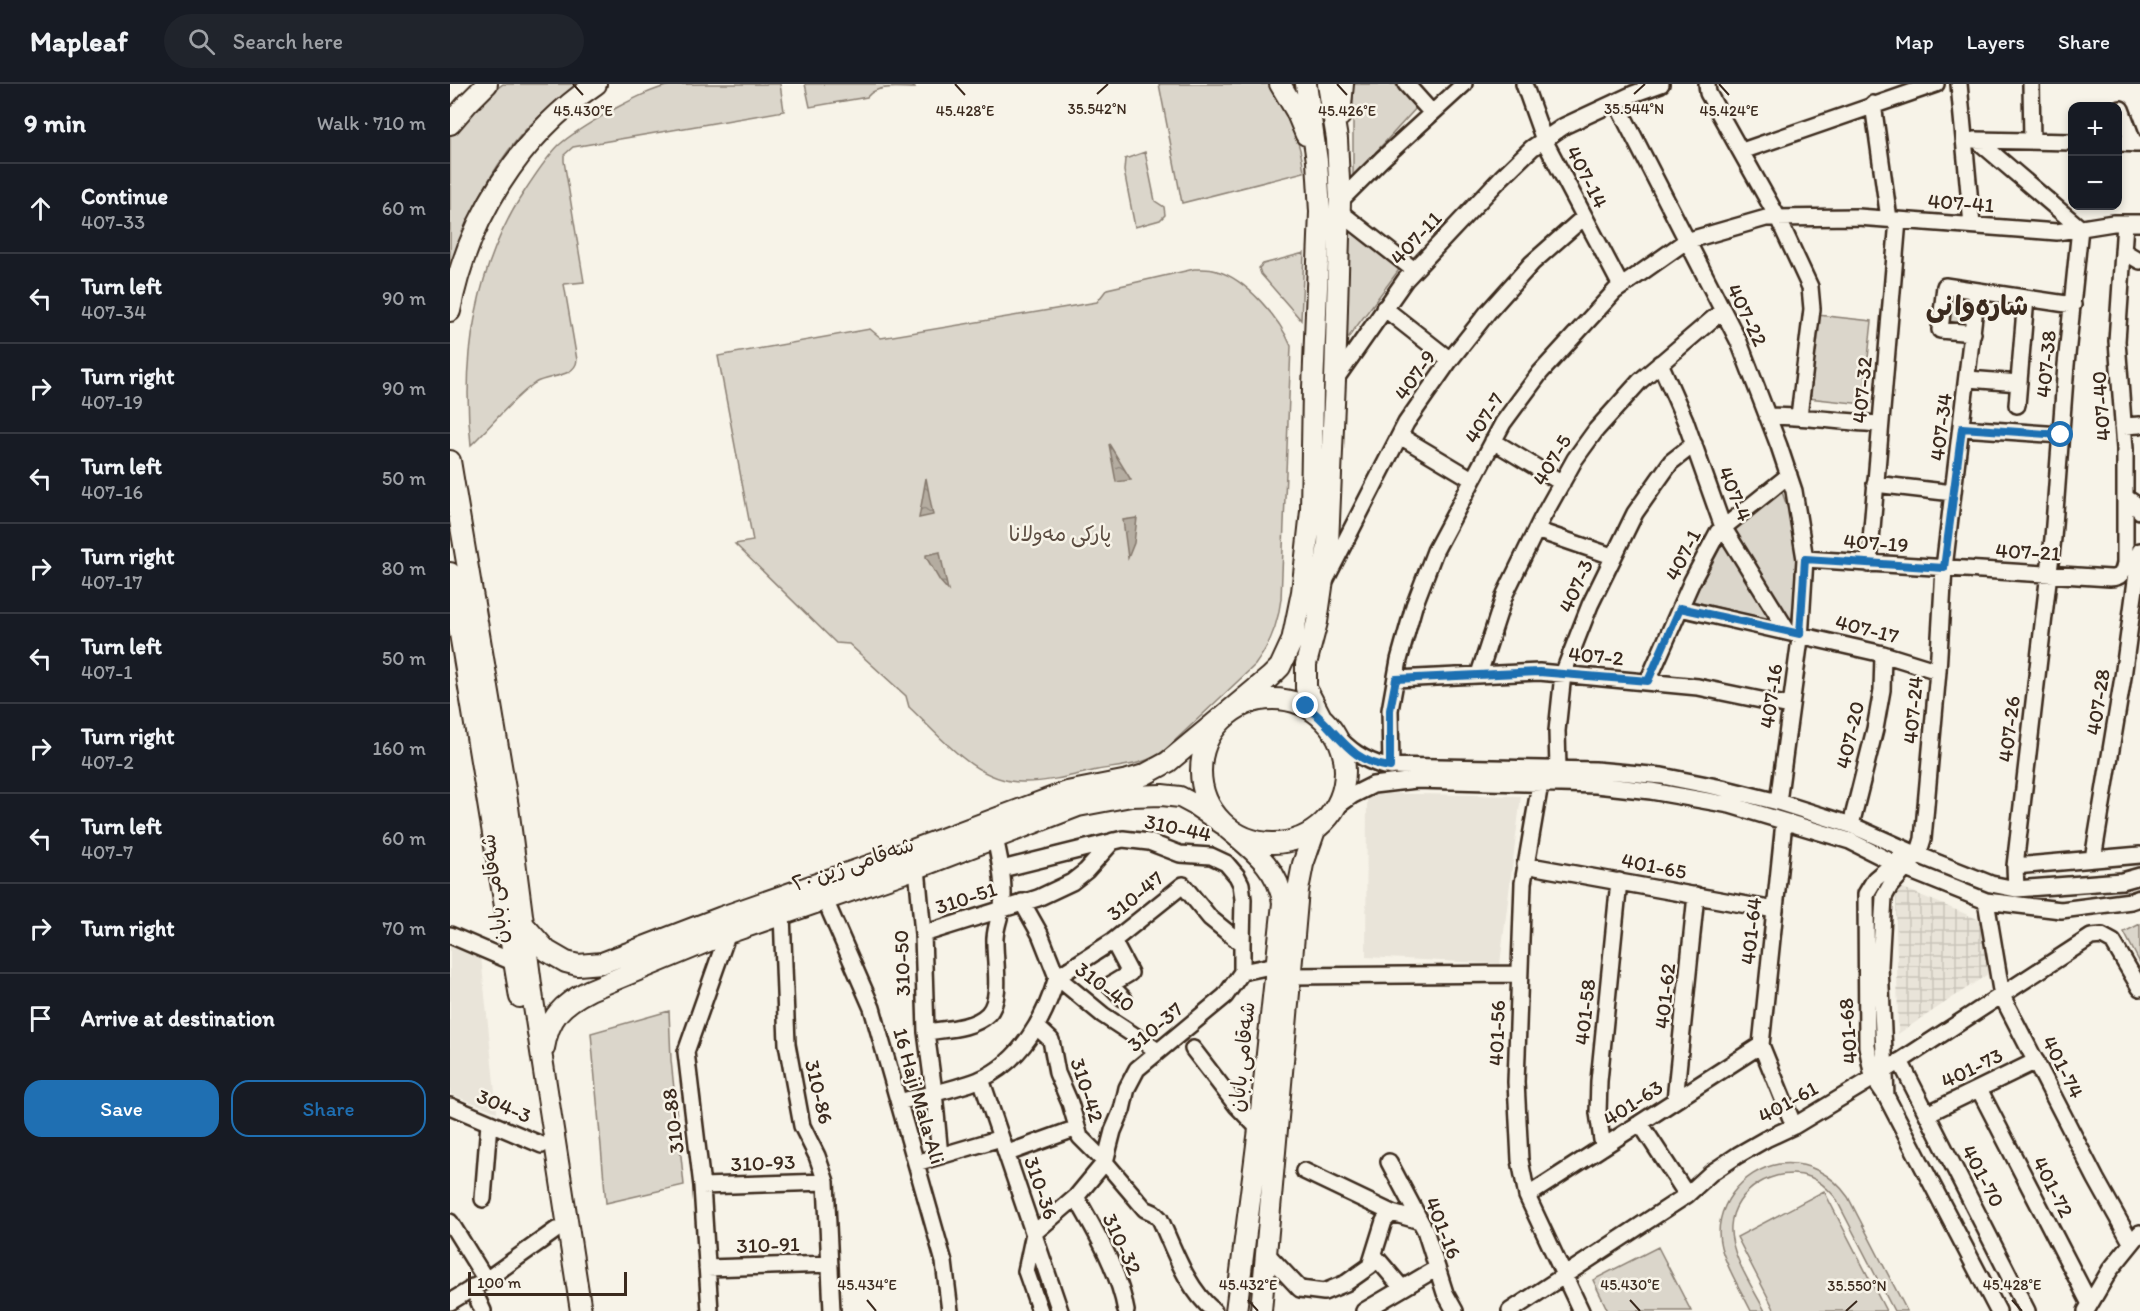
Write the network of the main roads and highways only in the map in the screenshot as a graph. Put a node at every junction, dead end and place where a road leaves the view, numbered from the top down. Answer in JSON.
{"nodes":[{"id":1,"x":487,"y":84,"type":"edge"},
{"id":2,"x":596,"y":84,"type":"edge"},
{"id":3,"x":1280,"y":84,"type":"edge"},
{"id":4,"x":1306,"y":84,"type":"edge"},
{"id":5,"x":1328,"y":84,"type":"edge"},
{"id":6,"x":1343,"y":84,"type":"edge"},
{"id":7,"x":450,"y":124,"type":"edge"},
{"id":8,"x":1337,"y":139,"type":"junction"},
{"id":9,"x":1317,"y":161,"type":"junction"},
{"id":10,"x":450,"y":311,"type":"edge"},
{"id":11,"x":451,"y":473,"type":"edge"},
{"id":12,"x":450,"y":573,"type":"edge"},
{"id":13,"x":456,"y":632,"type":"edge"},
{"id":14,"x":1321,"y":717,"type":"junction"},
{"id":15,"x":1220,"y":719,"type":"junction"},
{"id":16,"x":1226,"y":826,"type":"junction"},
{"id":17,"x":1315,"y":830,"type":"junction"},
{"id":18,"x":522,"y":923,"type":"junction"},
{"id":19,"x":659,"y":951,"type":"junction"},
{"id":20,"x":1284,"y":971,"type":"junction"},
{"id":21,"x":543,"y":1066,"type":"junction"},
{"id":22,"x":569,"y":1311,"type":"edge"},
{"id":23,"x":581,"y":1311,"type":"edge"},
{"id":24,"x":1236,"y":1311,"type":"edge"},
{"id":25,"x":1261,"y":1311,"type":"edge"}],
"edges":[{"from":1,"to":7,"type":"main road"},
{"from":2,"to":10,"type":"main road"},
{"from":3,"to":9,"type":"main road"},
{"from":4,"to":9,"type":"main road"},
{"from":5,"to":8,"type":"main road"},
{"from":6,"to":8,"type":"main road"},
{"from":8,"to":14,"type":"main road"},
{"from":9,"to":15,"type":"main road"},
{"from":11,"to":18,"type":"main road","name":"شەقامی بابان"},
{"from":12,"to":13,"type":"main road"},
{"from":13,"to":22,"type":"main road"},
{"from":14,"to":15,"type":"main road"},
{"from":14,"to":17,"type":"main road"},
{"from":15,"to":16,"type":"main road"},
{"from":15,"to":19,"type":"main road","name":"شەقامی ژین ٢٠"},
{"from":16,"to":17,"type":"main road"},
{"from":16,"to":19,"type":"main road","name":"شەقامی ژین ٢٠"},
{"from":16,"to":20,"type":"main road","name":"شەقامی بابان"},
{"from":17,"to":20,"type":"main road","name":"شەقامی بابان"},
{"from":18,"to":19,"type":"main road","name":"شەقامی ژین ٢٠"},
{"from":18,"to":21,"type":"main road","name":"شەقامی بابان"},
{"from":19,"to":21,"type":"main road","name":"شەقامی ژین ٢٠"},
{"from":20,"to":24,"type":"main road","name":"شەقامی بابان"},
{"from":20,"to":25,"type":"main road","name":"شەقامی بابان"},
{"from":21,"to":23,"type":"main road","name":"شەقامی بابان"}]}
